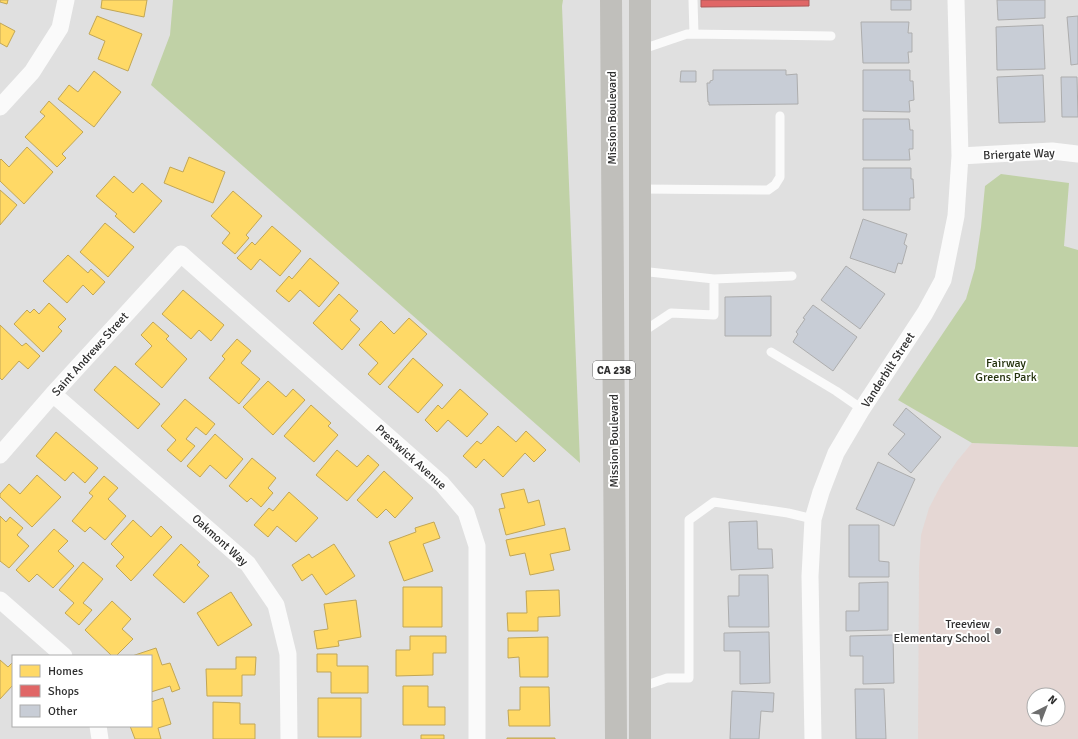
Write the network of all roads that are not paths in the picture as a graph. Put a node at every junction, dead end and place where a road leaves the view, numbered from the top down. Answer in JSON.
{"nodes":[{"id":1,"x":66,"y":0,"type":"edge"},
{"id":2,"x":611,"y":0,"type":"edge"},
{"id":3,"x":640,"y":0,"type":"edge"},
{"id":4,"x":694,"y":0,"type":"edge"},
{"id":5,"x":956,"y":0,"type":"edge"},
{"id":6,"x":694,"y":34,"type":"junction"},
{"id":7,"x":831,"y":36,"type":"dead end"},
{"id":8,"x":640,"y":50,"type":"junction"},
{"id":9,"x":0,"y":107,"type":"edge"},
{"id":10,"x":780,"y":116,"type":"dead end"},
{"id":11,"x":1078,"y":154,"type":"edge"},
{"id":12,"x":960,"y":156,"type":"junction"},
{"id":13,"x":640,"y":189,"type":"junction"},
{"id":14,"x":181,"y":254,"type":"joint"},
{"id":15,"x":640,"y":271,"type":"junction"},
{"id":16,"x":792,"y":276,"type":"dead end"},
{"id":17,"x":714,"y":279,"type":"junction"},
{"id":18,"x":640,"y":334,"type":"junction"},
{"id":19,"x":771,"y":352,"type":"dead end"},
{"id":20,"x":53,"y":394,"type":"junction"},
{"id":21,"x":862,"y":409,"type":"junction"},
{"id":22,"x":0,"y":455,"type":"edge"},
{"id":23,"x":813,"y":519,"type":"junction"},
{"id":24,"x":0,"y":600,"type":"edge"},
{"id":25,"x":63,"y":655,"type":"edge"},
{"id":26,"x":640,"y":688,"type":"junction"},
{"id":27,"x":98,"y":727,"type":"edge"},
{"id":28,"x":100,"y":739,"type":"edge"},
{"id":29,"x":289,"y":739,"type":"edge"},
{"id":30,"x":477,"y":739,"type":"edge"},
{"id":31,"x":616,"y":739,"type":"edge"},
{"id":32,"x":640,"y":739,"type":"edge"},
{"id":33,"x":813,"y":739,"type":"edge"}],
"edges":[{"from":1,"to":9,"type":"street"},
{"from":2,"to":31,"type":"main road","name":"Mission Boulevard","number":"CA 238"},
{"from":3,"to":8,"type":"main road","number":"CA 238"},
{"from":4,"to":6,"type":"lane"},
{"from":5,"to":12,"type":"street","name":"Vanderbilt Street"},
{"from":6,"to":7,"type":"lane"},
{"from":6,"to":8,"type":"lane"},
{"from":8,"to":13,"type":"main road","number":"CA 238"},
{"from":10,"to":13,"type":"lane"},
{"from":11,"to":12,"type":"street","name":"Briergate Way"},
{"from":12,"to":21,"type":"street","name":"Vanderbilt Street"},
{"from":13,"to":15,"type":"main road","number":"CA 238"},
{"from":14,"to":20,"type":"street","name":"Saint Andrews Street"},
{"from":14,"to":30,"type":"street","name":"Prestwick Avenue"},
{"from":15,"to":17,"type":"lane"},
{"from":15,"to":18,"type":"main road","number":"CA 238"},
{"from":16,"to":17,"type":"lane"},
{"from":17,"to":18,"type":"lane"},
{"from":18,"to":26,"type":"main road","number":"CA 238"},
{"from":19,"to":21,"type":"lane"},
{"from":20,"to":22,"type":"street","name":"Saint Andrews Street"},
{"from":20,"to":29,"type":"street","name":"Oakmont Way"},
{"from":21,"to":23,"type":"street","name":"Vanderbilt Street"},
{"from":23,"to":26,"type":"lane"},
{"from":23,"to":33,"type":"street","name":"Vanderbilt Street"},
{"from":24,"to":25,"type":"street"},
{"from":26,"to":32,"type":"main road","number":"CA 238"},
{"from":27,"to":28,"type":"street"}]}
